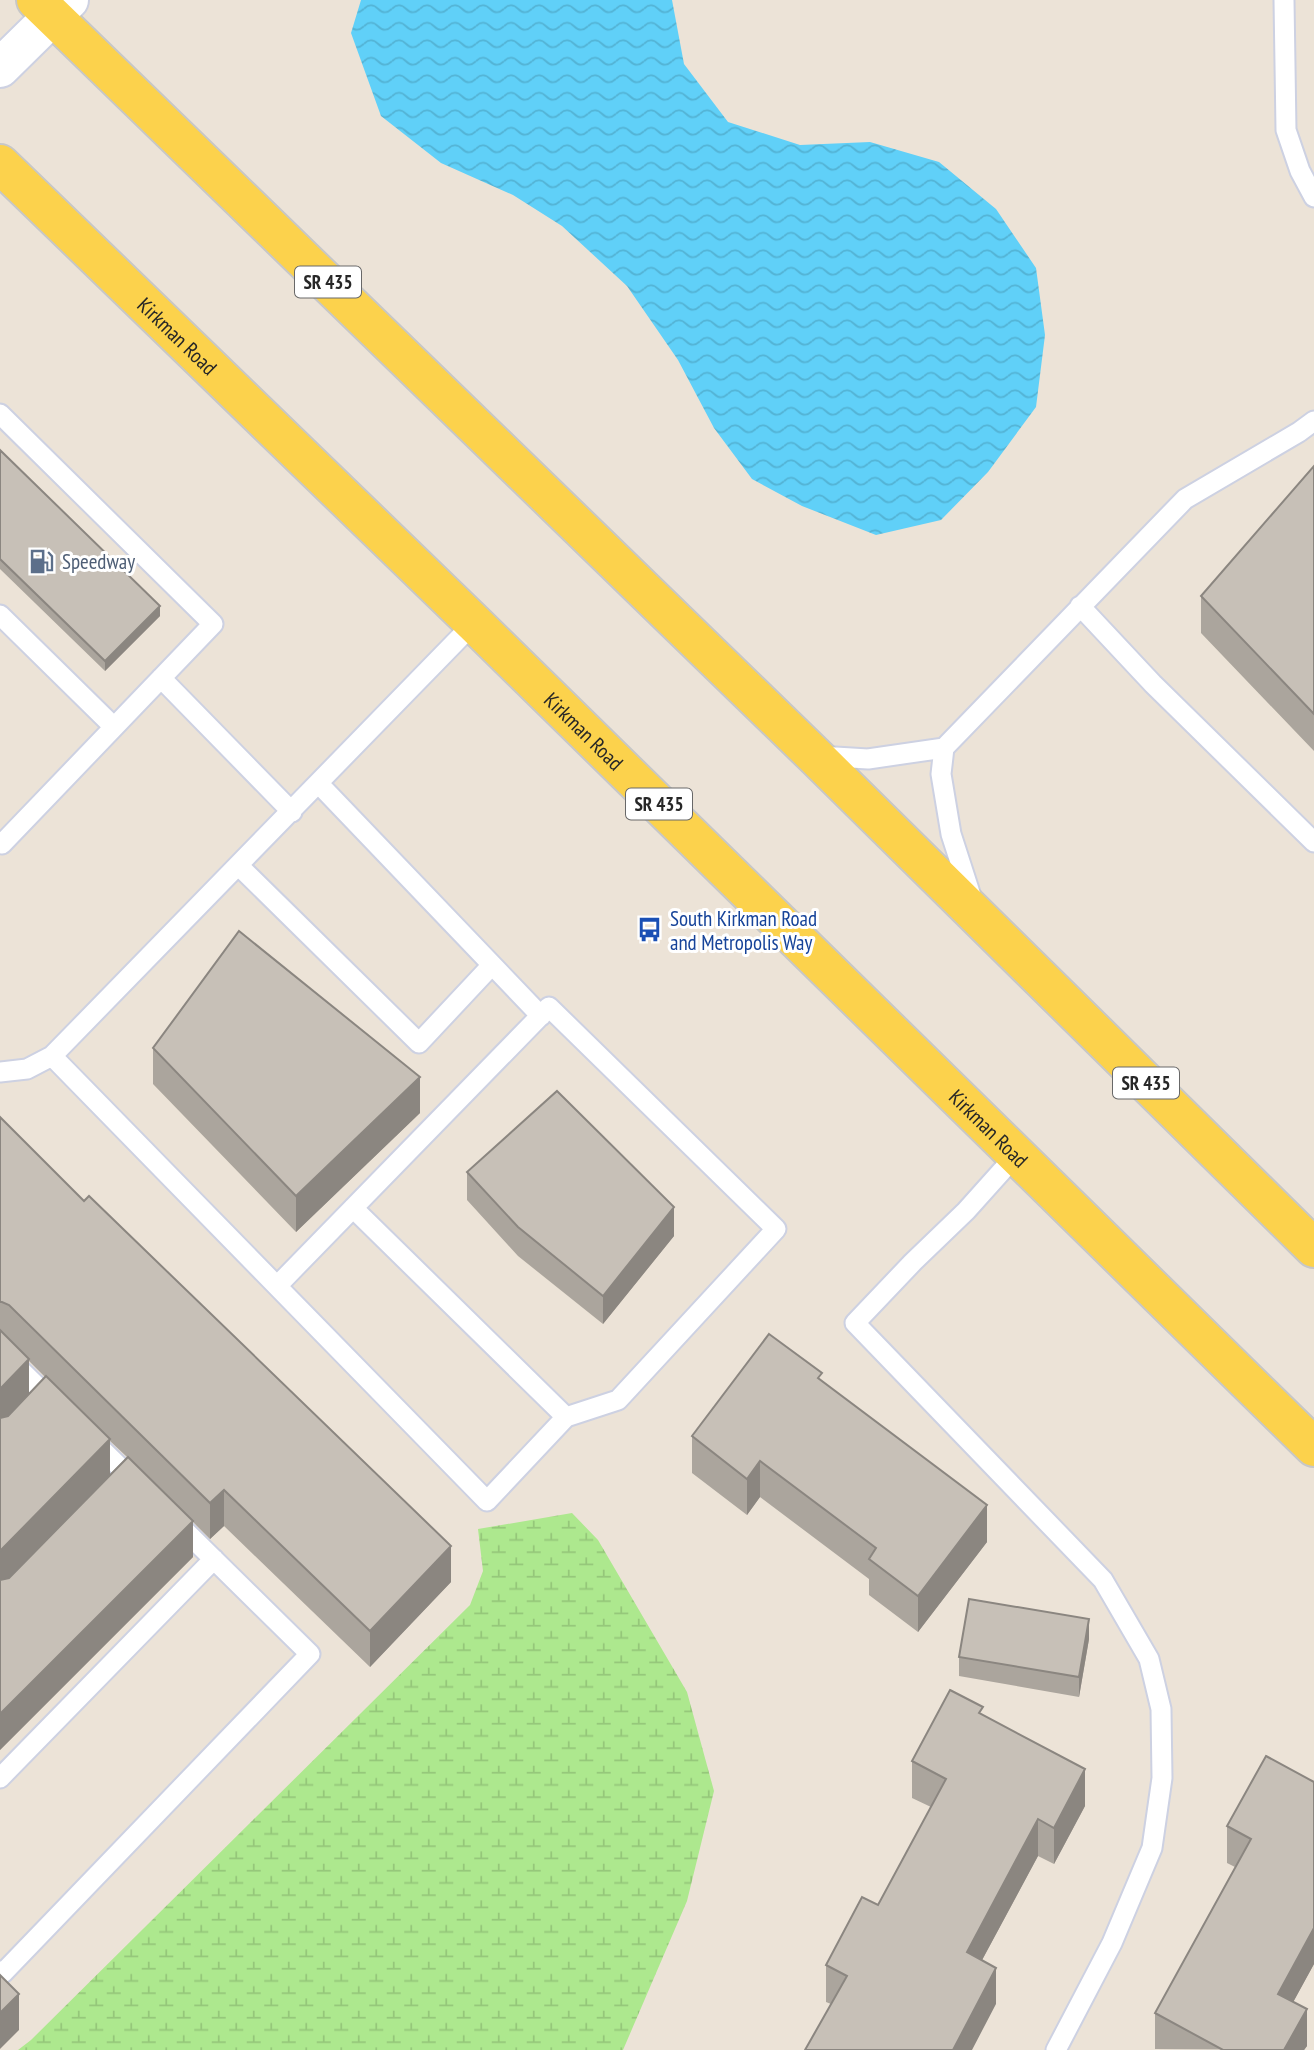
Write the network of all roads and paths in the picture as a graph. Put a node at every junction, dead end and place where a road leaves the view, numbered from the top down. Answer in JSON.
{"nodes":[{"id":1,"x":1284,"y":0,"type":"edge"},
{"id":2,"x":53,"y":5,"type":"edge"},
{"id":3,"x":0,"y":68,"type":"edge"},
{"id":4,"x":0,"y":164,"type":"edge"},
{"id":5,"x":1314,"y":197,"type":"edge"},
{"id":6,"x":0,"y":414,"type":"edge"},
{"id":7,"x":1314,"y":421,"type":"edge"},
{"id":8,"x":1080,"y":606,"type":"junction"},
{"id":9,"x":0,"y":615,"type":"edge"},
{"id":10,"x":474,"y":623,"type":"junction"},
{"id":11,"x":161,"y":678,"type":"junction"},
{"id":12,"x":114,"y":727,"type":"junction"},
{"id":13,"x":944,"y":748,"type":"junction"},
{"id":14,"x":814,"y":755,"type":"junction"},
{"id":15,"x":319,"y":784,"type":"junction"},
{"id":16,"x":292,"y":812,"type":"junction"},
{"id":17,"x":1314,"y":842,"type":"edge"},
{"id":18,"x":2,"y":845,"type":"dead end"},
{"id":19,"x":239,"y":866,"type":"junction"},
{"id":20,"x":978,"y":917,"type":"junction"},
{"id":21,"x":492,"y":965,"type":"junction"},
{"id":22,"x":541,"y":1016,"type":"junction"},
{"id":23,"x":52,"y":1056,"type":"junction"},
{"id":24,"x":0,"y":1072,"type":"edge"},
{"id":25,"x":1017,"y":1154,"type":"junction"},
{"id":26,"x":353,"y":1208,"type":"junction"},
{"id":27,"x":1314,"y":1248,"type":"edge"},
{"id":28,"x":277,"y":1286,"type":"junction"},
{"id":29,"x":0,"y":1350,"type":"edge"},
{"id":30,"x":65,"y":1413,"type":"edge"},
{"id":31,"x":566,"y":1417,"type":"junction"},
{"id":32,"x":83,"y":1430,"type":"edge"},
{"id":33,"x":1314,"y":1447,"type":"edge"},
{"id":34,"x":147,"y":1493,"type":"edge"},
{"id":35,"x":166,"y":1512,"type":"edge"},
{"id":36,"x":214,"y":1559,"type":"junction"},
{"id":37,"x":0,"y":1778,"type":"edge"},
{"id":38,"x":0,"y":1971,"type":"edge"},
{"id":39,"x":1056,"y":2050,"type":"edge"}],
"edges":[{"from":1,"to":5,"type":"lane"},
{"from":2,"to":3,"type":"street"},
{"from":2,"to":14,"type":"main road","number":"SR 435"},
{"from":4,"to":10,"type":"main road","name":"Kirkman Road","number":"SR 435"},
{"from":6,"to":11,"type":"lane"},
{"from":7,"to":8,"type":"lane"},
{"from":8,"to":13,"type":"lane"},
{"from":8,"to":17,"type":"lane"},
{"from":9,"to":12,"type":"lane"},
{"from":10,"to":15,"type":"lane"},
{"from":10,"to":25,"type":"main road","name":"Kirkman Road","number":"SR 435"},
{"from":11,"to":12,"type":"lane"},
{"from":11,"to":16,"type":"lane"},
{"from":12,"to":18,"type":"lane"},
{"from":13,"to":14,"type":"lane"},
{"from":13,"to":20,"type":"lane"},
{"from":14,"to":20,"type":"main road","number":"SR 435"},
{"from":15,"to":16,"type":"lane"},
{"from":15,"to":21,"type":"lane"},
{"from":16,"to":19,"type":"lane"},
{"from":19,"to":21,"type":"lane"},
{"from":19,"to":23,"type":"lane"},
{"from":20,"to":27,"type":"main road","number":"SR 435"},
{"from":21,"to":22,"type":"lane"},
{"from":22,"to":26,"type":"lane"},
{"from":22,"to":31,"type":"lane"},
{"from":23,"to":24,"type":"lane"},
{"from":23,"to":28,"type":"lane"},
{"from":25,"to":33,"type":"main road","name":"Kirkman Road","number":"SR 435"},
{"from":25,"to":39,"type":"lane"},
{"from":26,"to":28,"type":"lane"},
{"from":26,"to":31,"type":"lane"},
{"from":28,"to":31,"type":"lane"},
{"from":29,"to":30,"type":"lane"},
{"from":32,"to":34,"type":"lane"},
{"from":35,"to":36,"type":"lane"},
{"from":36,"to":37,"type":"lane"},
{"from":36,"to":38,"type":"lane"}]}
